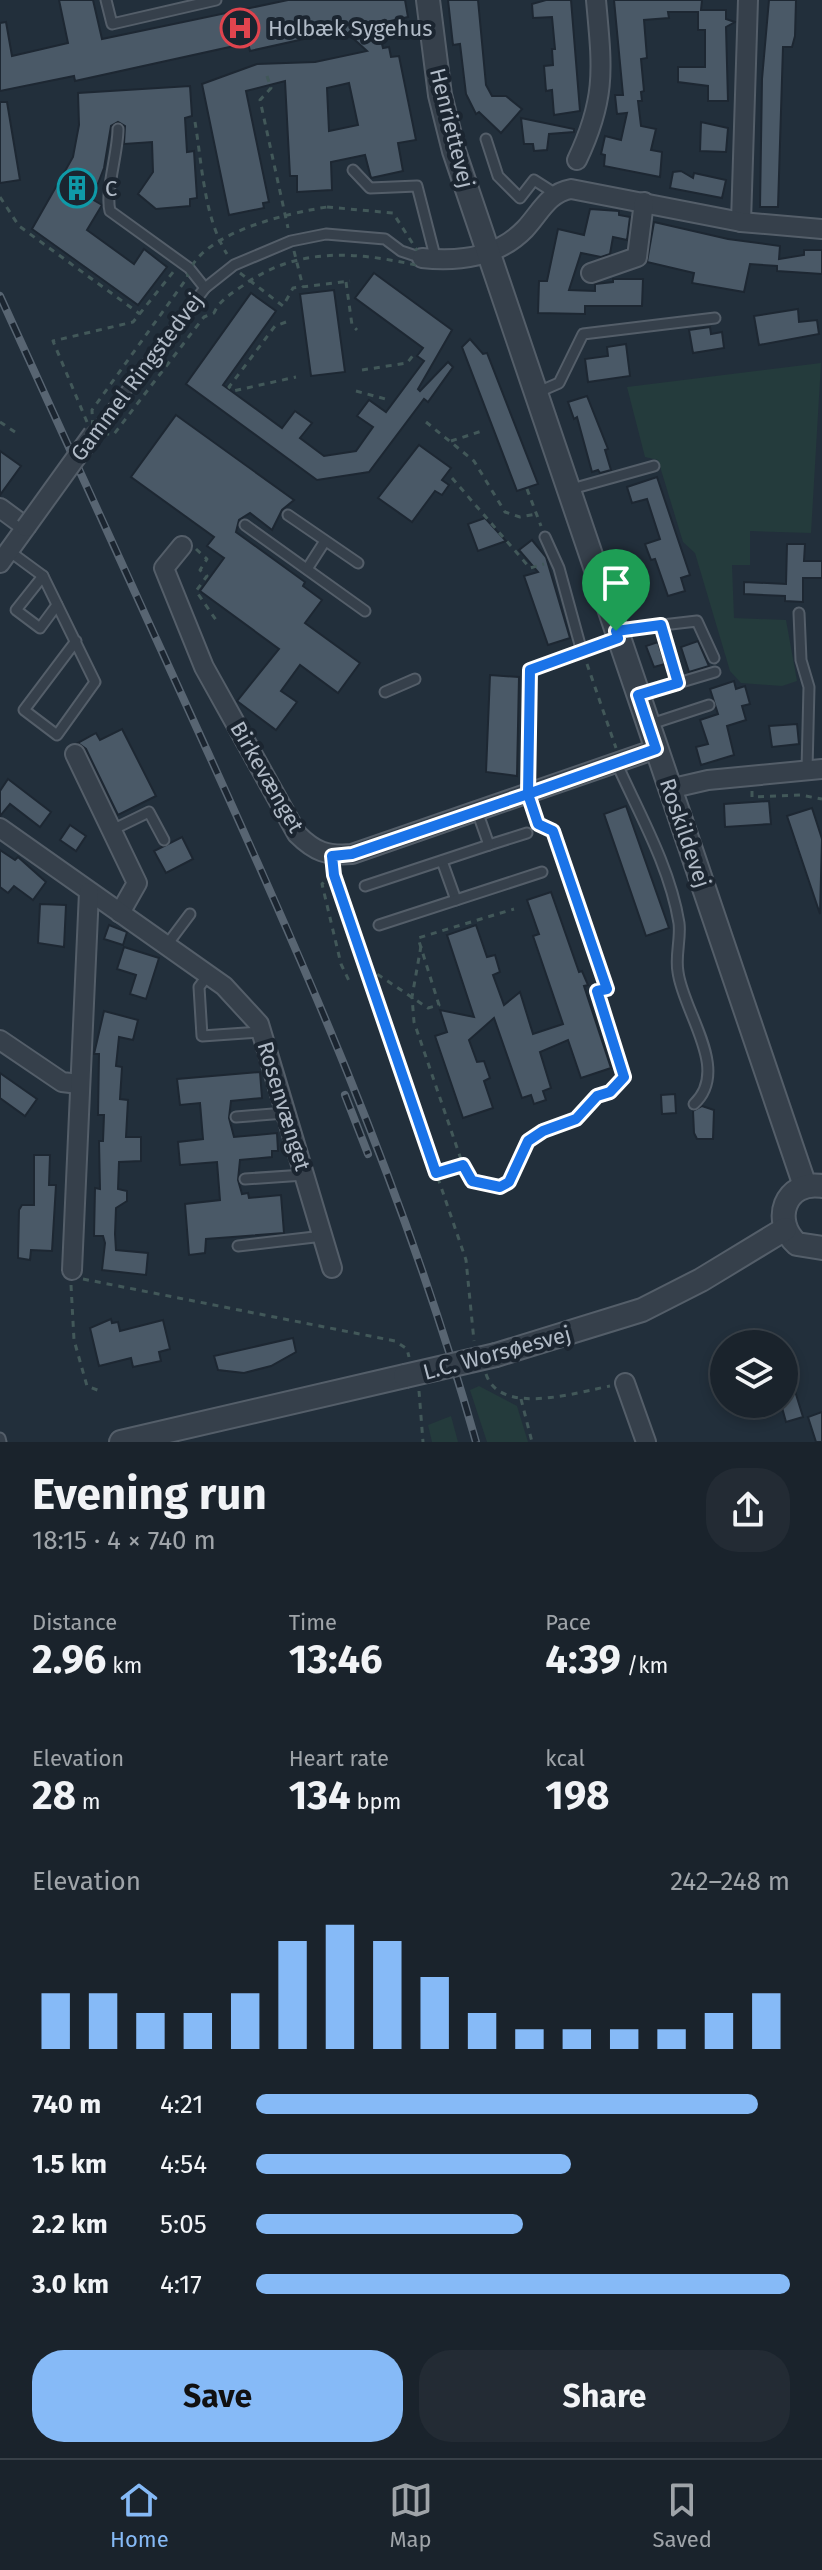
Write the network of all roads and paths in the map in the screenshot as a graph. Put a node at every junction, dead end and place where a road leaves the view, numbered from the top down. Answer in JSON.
{"nodes":[{"id":1,"x":106,"y":0,"type":"edge"},
{"id":2,"x":216,"y":0,"type":"edge"},
{"id":3,"x":428,"y":0,"type":"edge"},
{"id":4,"x":596,"y":0,"type":"edge"},
{"id":5,"x":748,"y":0,"type":"edge"},
{"id":6,"x":267,"y":76,"type":"dead end"},
{"id":7,"x":195,"y":122,"type":"dead end"},
{"id":8,"x":118,"y":129,"type":"dead end"},
{"id":9,"x":486,"y":139,"type":"dead end"},
{"id":10,"x":577,"y":160,"type":"dead end"},
{"id":11,"x":353,"y":170,"type":"dead end"},
{"id":12,"x":556,"y":194,"type":"junction"},
{"id":13,"x":0,"y":197,"type":"edge"},
{"id":14,"x":644,"y":202,"type":"junction"},
{"id":15,"x":741,"y":222,"type":"junction"},
{"id":16,"x":822,"y":229,"type":"edge"},
{"id":17,"x":291,"y":241,"type":"junction"},
{"id":18,"x":220,"y":242,"type":"dead end"},
{"id":19,"x":487,"y":253,"type":"junction"},
{"id":20,"x":296,"y":259,"type":"junction"},
{"id":21,"x":429,"y":259,"type":"junction"},
{"id":22,"x":181,"y":262,"type":"junction"},
{"id":23,"x":234,"y":265,"type":"junction"},
{"id":24,"x":591,"y":273,"type":"dead end"},
{"id":25,"x":248,"y":282,"type":"junction"},
{"id":26,"x":303,"y":287,"type":"junction"},
{"id":27,"x":205,"y":288,"type":"junction"},
{"id":28,"x":140,"y":314,"type":"junction"},
{"id":29,"x":715,"y":318,"type":"dead end"},
{"id":30,"x":286,"y":322,"type":"dead end"},
{"id":31,"x":357,"y":330,"type":"dead end"},
{"id":32,"x":415,"y":353,"type":"dead end"},
{"id":33,"x":362,"y":370,"type":"dead end"},
{"id":34,"x":296,"y":377,"type":"dead end"},
{"id":35,"x":356,"y":391,"type":"dead end"},
{"id":36,"x":536,"y":393,"type":"junction"},
{"id":37,"x":389,"y":400,"type":"dead end"},
{"id":38,"x":0,"y":422,"type":"edge"},
{"id":39,"x":426,"y":422,"type":"dead end"},
{"id":40,"x":93,"y":430,"type":"junction"},
{"id":41,"x":485,"y":430,"type":"dead end"},
{"id":42,"x":15,"y":432,"type":"dead end"},
{"id":43,"x":451,"y":441,"type":"junction"},
{"id":44,"x":654,"y":466,"type":"dead end"},
{"id":45,"x":452,"y":478,"type":"dead end"},
{"id":46,"x":527,"y":489,"type":"dead end"},
{"id":47,"x":568,"y":490,"type":"junction"},
{"id":48,"x":0,"y":508,"type":"edge"},
{"id":49,"x":537,"y":514,"type":"junction"},
{"id":50,"x":288,"y":515,"type":"dead end"},
{"id":51,"x":245,"y":525,"type":"dead end"},
{"id":52,"x":26,"y":527,"type":"junction"},
{"id":53,"x":545,"y":537,"type":"joint"},
{"id":54,"x":325,"y":541,"type":"junction"},
{"id":55,"x":182,"y":546,"type":"joint"},
{"id":56,"x":4,"y":557,"type":"edge"},
{"id":57,"x":556,"y":561,"type":"junction"},
{"id":58,"x":358,"y":563,"type":"dead end"},
{"id":59,"x":307,"y":569,"type":"junction"},
{"id":60,"x":43,"y":576,"type":"junction"},
{"id":61,"x":57,"y":605,"type":"junction"},
{"id":62,"x":365,"y":611,"type":"dead end"},
{"id":63,"x":799,"y":613,"type":"dead end"},
{"id":64,"x":216,"y":620,"type":"dead end"},
{"id":65,"x":661,"y":625,"type":"junction"},
{"id":66,"x":616,"y":631,"type":"junction"},
{"id":67,"x":76,"y":641,"type":"junction"},
{"id":68,"x":582,"y":652,"type":"junction"},
{"id":69,"x":714,"y":658,"type":"dead end"},
{"id":70,"x":715,"y":672,"type":"dead end"},
{"id":71,"x":415,"y":679,"type":"dead end"},
{"id":72,"x":678,"y":683,"type":"junction"},
{"id":73,"x":385,"y":692,"type":"dead end"},
{"id":74,"x":638,"y":695,"type":"junction"},
{"id":75,"x":709,"y":705,"type":"dead end"},
{"id":76,"x":648,"y":725,"type":"junction"},
{"id":77,"x":656,"y":749,"type":"junction"},
{"id":78,"x":75,"y":754,"type":"dead end"},
{"id":79,"x":618,"y":761,"type":"junction"},
{"id":80,"x":818,"y":774,"type":"edge"},
{"id":81,"x":751,"y":776,"type":"junction"},
{"id":82,"x":669,"y":789,"type":"junction"},
{"id":83,"x":528,"y":794,"type":"junction"},
{"id":84,"x":822,"y":799,"type":"edge"},
{"id":85,"x":477,"y":811,"type":"junction"},
{"id":86,"x":0,"y":828,"type":"edge"},
{"id":87,"x":112,"y":830,"type":"junction"},
{"id":88,"x":527,"y":833,"type":"dead end"},
{"id":89,"x":164,"y":840,"type":"dead end"},
{"id":90,"x":489,"y":845,"type":"junction"},
{"id":91,"x":332,"y":856,"type":"junction"},
{"id":92,"x":442,"y":861,"type":"junction"},
{"id":93,"x":542,"y":872,"type":"dead end"},
{"id":94,"x":334,"y":875,"type":"junction"},
{"id":95,"x":365,"y":886,"type":"dead end"},
{"id":96,"x":89,"y":892,"type":"junction"},
{"id":97,"x":456,"y":900,"type":"junction"},
{"id":98,"x":514,"y":909,"type":"dead end"},
{"id":99,"x":120,"y":913,"type":"junction"},
{"id":100,"x":190,"y":914,"type":"dead end"},
{"id":101,"x":379,"y":925,"type":"dead end"},
{"id":102,"x":166,"y":946,"type":"junction"},
{"id":103,"x":421,"y":946,"type":"junction"},
{"id":104,"x":366,"y":973,"type":"junction"},
{"id":105,"x":208,"y":975,"type":"junction"},
{"id":106,"x":351,"y":985,"type":"dead end"},
{"id":107,"x":607,"y":989,"type":"joint"},
{"id":108,"x":412,"y":997,"type":"junction"},
{"id":109,"x":261,"y":1032,"type":"junction"},
{"id":110,"x":0,"y":1040,"type":"edge"},
{"id":111,"x":79,"y":1084,"type":"junction"},
{"id":112,"x":694,"y":1104,"type":"dead end"},
{"id":113,"x":285,"y":1113,"type":"junction"},
{"id":114,"x":236,"y":1117,"type":"dead end"},
{"id":115,"x":463,"y":1165,"type":"junction"},
{"id":116,"x":436,"y":1173,"type":"junction"},
{"id":117,"x":304,"y":1175,"type":"junction"},
{"id":118,"x":245,"y":1179,"type":"dead end"},
{"id":119,"x":813,"y":1186,"type":"edge"},
{"id":120,"x":785,"y":1229,"type":"junction"},
{"id":121,"x":323,"y":1236,"type":"junction"},
{"id":122,"x":238,"y":1246,"type":"dead end"},
{"id":123,"x":822,"y":1248,"type":"edge"},
{"id":124,"x":332,"y":1268,"type":"dead end"},
{"id":125,"x":72,"y":1270,"type":"dead end"},
{"id":126,"x":475,"y":1343,"type":"dead end"},
{"id":127,"x":490,"y":1362,"type":"junction"},
{"id":128,"x":411,"y":1373,"type":"junction"},
{"id":129,"x":625,"y":1383,"type":"joint"},
{"id":130,"x":100,"y":1391,"type":"dead end"},
{"id":131,"x":521,"y":1399,"type":"junction"},
{"id":132,"x":192,"y":1434,"type":"edge"},
{"id":133,"x":121,"y":1442,"type":"edge"},
{"id":134,"x":423,"y":1442,"type":"edge"},
{"id":135,"x":532,"y":1442,"type":"edge"},
{"id":136,"x":646,"y":1442,"type":"edge"}],
"edges":[{"from":1,"to":2,"type":"lane"},
{"from":3,"to":19,"type":"street","name":"Henriettevej"},
{"from":4,"to":10,"type":"street"},
{"from":5,"to":15,"type":"street"},
{"from":6,"to":17,"type":"path"},
{"from":7,"to":18,"type":"path"},
{"from":8,"to":22,"type":"lane","name":"Gammel Ringstedvej"},
{"from":9,"to":12,"type":"lane"},
{"from":11,"to":21,"type":"lane"},
{"from":12,"to":14,"type":"street"},
{"from":12,"to":19,"type":"street"},
{"from":13,"to":28,"type":"path"},
{"from":14,"to":15,"type":"street"},
{"from":14,"to":24,"type":"street"},
{"from":15,"to":16,"type":"street"},
{"from":17,"to":20,"type":"path"},
{"from":17,"to":21,"type":"lane"},
{"from":17,"to":23,"type":"lane"},
{"from":19,"to":21,"type":"street"},
{"from":19,"to":36,"type":"street","name":"Roskildevej"},
{"from":20,"to":21,"type":"path"},
{"from":20,"to":25,"type":"path"},
{"from":20,"to":26,"type":"path"},
{"from":22,"to":27,"type":"lane","name":"Gammel Ringstedvej"},
{"from":22,"to":28,"type":"path"},
{"from":23,"to":25,"type":"path"},
{"from":23,"to":27,"type":"lane"},
{"from":25,"to":26,"type":"path"},
{"from":25,"to":40,"type":"path"},
{"from":26,"to":31,"type":"path"},
{"from":27,"to":40,"type":"lane","name":"Gammel Ringstedvej"},
{"from":28,"to":40,"type":"path"},
{"from":29,"to":36,"type":"lane"},
{"from":30,"to":34,"type":"path"},
{"from":32,"to":33,"type":"path"},
{"from":35,"to":37,"type":"path"},
{"from":36,"to":47,"type":"street","name":"Roskildevej"},
{"from":38,"to":42,"type":"path"},
{"from":39,"to":43,"type":"path"},
{"from":40,"to":52,"type":"street","name":"Gammel Ringstedvej","bridge":true},
{"from":41,"to":43,"type":"path"},
{"from":43,"to":49,"type":"path"},
{"from":44,"to":47,"type":"lane"},
{"from":45,"to":57,"type":"path"},
{"from":46,"to":49,"type":"path"},
{"from":47,"to":66,"type":"street","name":"Roskildevej"},
{"from":48,"to":52,"type":"street"},
{"from":49,"to":53,"type":"path"},
{"from":50,"to":54,"type":"lane"},
{"from":51,"to":59,"type":"lane"},
{"from":52,"to":56,"type":"street","name":"Gammel Ringstedvej"},
{"from":53,"to":57,"type":"lane"},
{"from":54,"to":58,"type":"lane"},
{"from":54,"to":59,"type":"lane"},
{"from":55,"to":64,"type":"path"},
{"from":55,"to":91,"type":"street","name":"Birkevænget"},
{"from":56,"to":60,"type":"lane"},
{"from":57,"to":68,"type":"lane"},
{"from":59,"to":62,"type":"lane"},
{"from":60,"to":61,"type":"lane"},
{"from":60,"to":61,"type":"lane"},
{"from":61,"to":67,"type":"lane"},
{"from":63,"to":80,"type":"lane"},
{"from":65,"to":66,"type":"lane"},
{"from":65,"to":69,"type":"lane"},
{"from":65,"to":72,"type":"lane"},
{"from":66,"to":74,"type":"street","name":"Roskildevej"},
{"from":67,"to":67,"type":"lane"},
{"from":68,"to":79,"type":"path"},
{"from":68,"to":83,"type":"lane"},
{"from":70,"to":72,"type":"lane"},
{"from":71,"to":73,"type":"lane"},
{"from":72,"to":74,"type":"lane"},
{"from":74,"to":76,"type":"street","name":"Roskildevej"},
{"from":75,"to":76,"type":"lane"},
{"from":76,"to":77,"type":"street","name":"Roskildevej"},
{"from":77,"to":79,"type":"street"},
{"from":77,"to":82,"type":"street","name":"Roskildevej"},
{"from":78,"to":87,"type":"street"},
{"from":79,"to":83,"type":"street"},
{"from":79,"to":112,"type":"lane"},
{"from":80,"to":81,"type":"street"},
{"from":81,"to":82,"type":"street"},
{"from":81,"to":84,"type":"path"},
{"from":82,"to":119,"type":"street","name":"Roskildevej"},
{"from":83,"to":85,"type":"street"},
{"from":83,"to":107,"type":"lane"},
{"from":85,"to":90,"type":"lane"},
{"from":85,"to":91,"type":"street"},
{"from":86,"to":96,"type":"street","name":"Rosenvænget"},
{"from":87,"to":89,"type":"lane"},
{"from":87,"to":99,"type":"street"},
{"from":88,"to":90,"type":"lane"},
{"from":90,"to":92,"type":"lane"},
{"from":91,"to":94,"type":"path"},
{"from":92,"to":95,"type":"lane"},
{"from":92,"to":97,"type":"lane"},
{"from":93,"to":97,"type":"lane"},
{"from":94,"to":104,"type":"path"},
{"from":94,"to":106,"type":"path"},
{"from":96,"to":99,"type":"street","name":"Rosenvænget"},
{"from":96,"to":111,"type":"street"},
{"from":97,"to":101,"type":"lane"},
{"from":98,"to":103,"type":"path"},
{"from":99,"to":102,"type":"street","name":"Rosenvænget"},
{"from":100,"to":102,"type":"lane"},
{"from":102,"to":105,"type":"street","name":"Rosenvænget"},
{"from":103,"to":108,"type":"path"},
{"from":103,"to":108,"type":"path"},
{"from":104,"to":108,"type":"path"},
{"from":104,"to":116,"type":"path"},
{"from":105,"to":109,"type":"street","name":"Rosenvænget"},
{"from":105,"to":109,"type":"lane"},
{"from":107,"to":115,"type":"path"},
{"from":108,"to":115,"type":"path"},
{"from":109,"to":113,"type":"street","name":"Rosenvænget"},
{"from":110,"to":111,"type":"street"},
{"from":111,"to":125,"type":"street"},
{"from":113,"to":114,"type":"lane"},
{"from":113,"to":117,"type":"street","name":"Rosenvænget"},
{"from":115,"to":116,"type":"path"},
{"from":116,"to":126,"type":"path"},
{"from":117,"to":118,"type":"lane"},
{"from":117,"to":121,"type":"street","name":"Rosenvænget"},
{"from":119,"to":120,"type":"street"},
{"from":120,"to":123,"type":"street"},
{"from":120,"to":127,"type":"street","name":"L.C. Worsøesvej"},
{"from":121,"to":122,"type":"lane"},
{"from":121,"to":124,"type":"street","name":"Rosenvænget"},
{"from":127,"to":128,"type":"street","name":"L.C. Worsøesvej","bridge":true},
{"from":127,"to":131,"type":"path"},
{"from":128,"to":130,"type":"path"},
{"from":128,"to":132,"type":"street","name":"L.C. Worsøesvej"},
{"from":128,"to":134,"type":"path"},
{"from":129,"to":131,"type":"path"},
{"from":129,"to":136,"type":"street"},
{"from":131,"to":135,"type":"path"},
{"from":132,"to":133,"type":"street","name":"L.C. Worsøesvej"}]}
